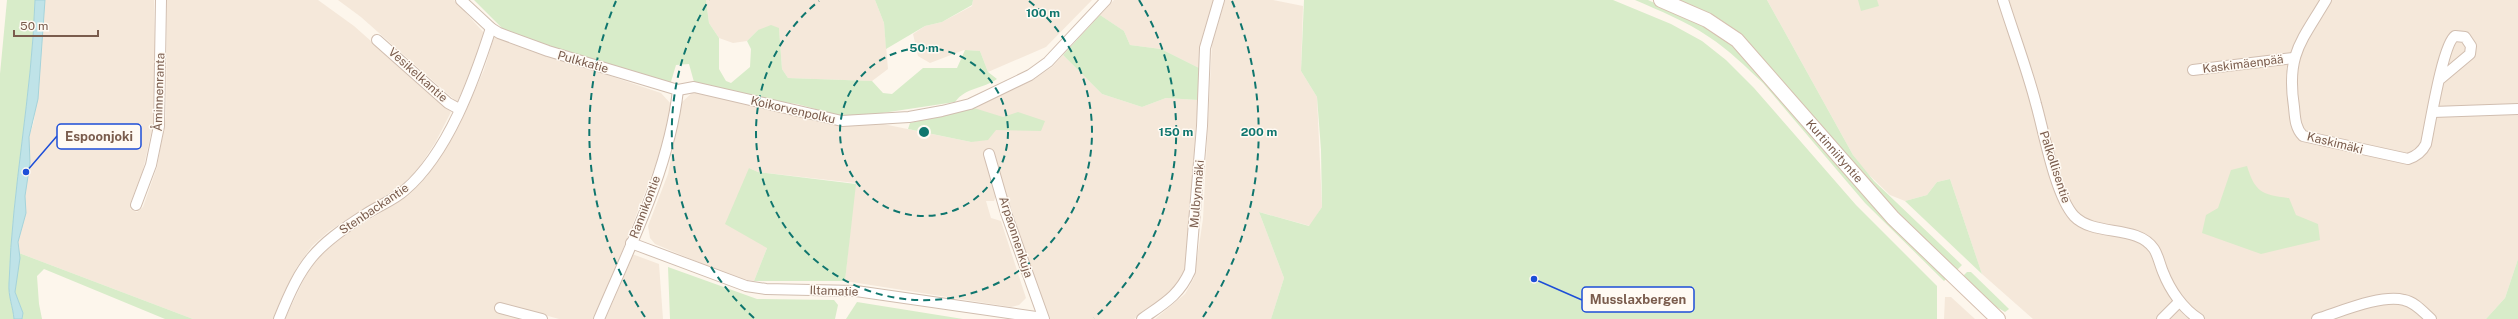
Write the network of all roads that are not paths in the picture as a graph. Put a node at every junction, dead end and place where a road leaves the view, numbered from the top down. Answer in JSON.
{"nodes":[{"id":1,"x":161,"y":0,"type":"edge"},
{"id":2,"x":461,"y":0,"type":"edge"},
{"id":3,"x":1106,"y":0,"type":"edge"},
{"id":4,"x":1219,"y":0,"type":"edge"},
{"id":5,"x":1661,"y":0,"type":"edge"},
{"id":6,"x":2003,"y":0,"type":"edge"},
{"id":7,"x":2326,"y":0,"type":"edge"},
{"id":8,"x":491,"y":28,"type":"junction"},
{"id":9,"x":378,"y":40,"type":"dead end"},
{"id":10,"x":2293,"y":58,"type":"junction"},
{"id":11,"x":2193,"y":70,"type":"dead end"},
{"id":12,"x":2439,"y":80,"type":"dead end"},
{"id":13,"x":678,"y":90,"type":"junction"},
{"id":14,"x":459,"y":109,"type":"junction"},
{"id":15,"x":2518,"y":109,"type":"edge"},
{"id":16,"x":2433,"y":112,"type":"junction"},
{"id":17,"x":989,"y":154,"type":"dead end"},
{"id":18,"x":136,"y":205,"type":"dead end"},
{"id":19,"x":631,"y":243,"type":"junction"},
{"id":20,"x":2180,"y":302,"type":"junction"},
{"id":21,"x":500,"y":308,"type":"dead end"},
{"id":22,"x":279,"y":319,"type":"edge"},
{"id":23,"x":542,"y":319,"type":"edge"},
{"id":24,"x":599,"y":319,"type":"edge"},
{"id":25,"x":1044,"y":319,"type":"edge"},
{"id":26,"x":1142,"y":319,"type":"edge"},
{"id":27,"x":1998,"y":319,"type":"edge"},
{"id":28,"x":2162,"y":319,"type":"edge"},
{"id":29,"x":2199,"y":319,"type":"edge"},
{"id":30,"x":2317,"y":319,"type":"edge"},
{"id":31,"x":2431,"y":319,"type":"edge"}],
"edges":[{"from":1,"to":18,"type":"street","name":"Åminnenranta"},
{"from":2,"to":8,"type":"street"},
{"from":3,"to":13,"type":"street","name":"Koikorvenpolku"},
{"from":4,"to":26,"type":"street","name":"Mulbynmäki"},
{"from":5,"to":27,"type":"street","name":"Kurtinniityntie"},
{"from":6,"to":20,"type":"street","name":"Palkollisentie"},
{"from":7,"to":10,"type":"street","name":"Kaskimäki"},
{"from":8,"to":13,"type":"street","name":"Pulkkatie"},
{"from":8,"to":14,"type":"street","name":"Stenbackantie"},
{"from":9,"to":14,"type":"street","name":"Vesikelkantie"},
{"from":10,"to":11,"type":"street","name":"Kaskimäenpää"},
{"from":10,"to":16,"type":"street","name":"Kaskimäki"},
{"from":12,"to":16,"type":"street","name":"Kaskimäki"},
{"from":13,"to":19,"type":"street","name":"Rannikontie"},
{"from":14,"to":22,"type":"street","name":"Stenbackantie"},
{"from":15,"to":16,"type":"street"},
{"from":17,"to":25,"type":"street","name":"Arpaonnenkuja"},
{"from":19,"to":24,"type":"street","name":"Rannikontie"},
{"from":19,"to":25,"type":"street","name":"Iltamatie"},
{"from":20,"to":28,"type":"street"},
{"from":20,"to":29,"type":"street","name":"Palkollisentie"},
{"from":21,"to":23,"type":"street"},
{"from":30,"to":31,"type":"street"}]}
